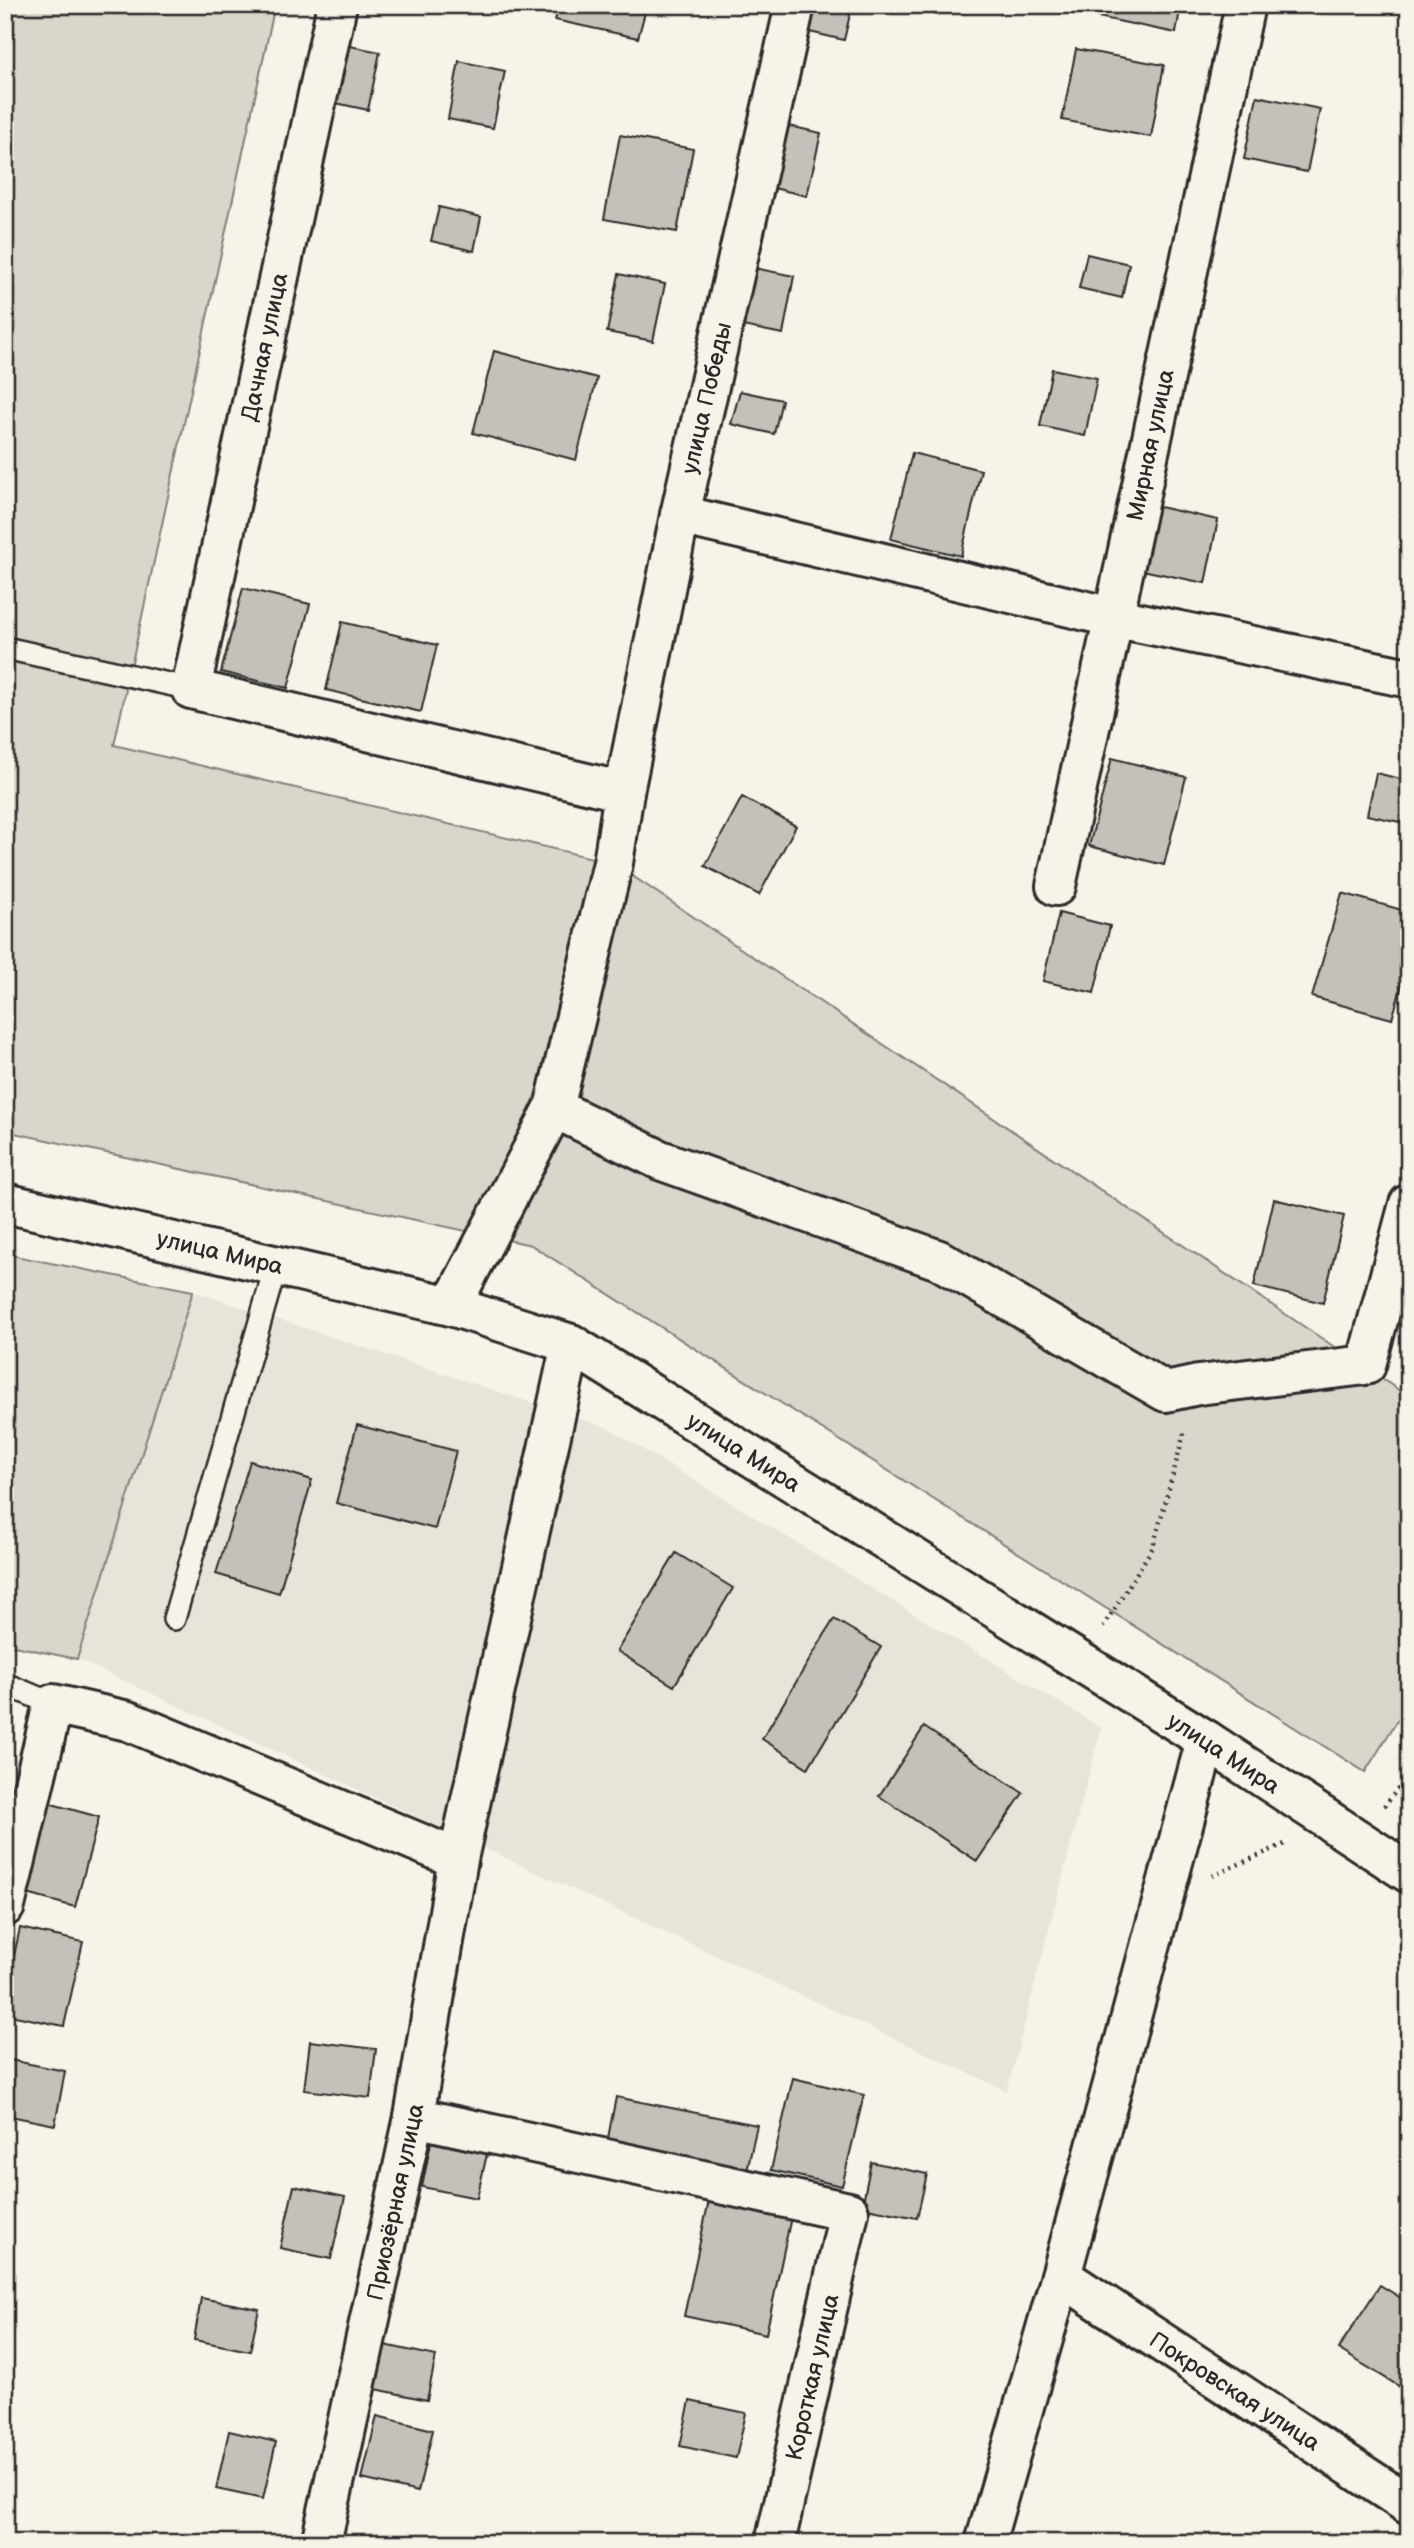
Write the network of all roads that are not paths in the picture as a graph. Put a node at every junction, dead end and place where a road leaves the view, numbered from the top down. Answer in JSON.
{"nodes":[{"id":1,"x":337,"y":5,"type":"edge"},
{"id":2,"x":795,"y":5,"type":"edge"},
{"id":3,"x":1245,"y":5,"type":"edge"},
{"id":4,"x":680,"y":514,"type":"junction"},
{"id":5,"x":1112,"y":617,"type":"junction"},
{"id":6,"x":5,"y":648,"type":"edge"},
{"id":7,"x":1409,"y":678,"type":"edge"},
{"id":8,"x":191,"y":689,"type":"junction"},
{"id":9,"x":624,"y":792,"type":"junction"},
{"id":10,"x":1056,"y":886,"type":"dead end"},
{"id":11,"x":554,"y":1108,"type":"junction"},
{"id":12,"x":5,"y":1203,"type":"edge"},
{"id":13,"x":1409,"y":1204,"type":"edge"},
{"id":14,"x":276,"y":1266,"type":"junction"},
{"id":15,"x":451,"y":1306,"type":"junction"},
{"id":16,"x":572,"y":1344,"type":"junction"},
{"id":17,"x":174,"y":1619,"type":"dead end"},
{"id":18,"x":5,"y":1684,"type":"edge"},
{"id":19,"x":53,"y":1704,"type":"junction"},
{"id":20,"x":1206,"y":1740,"type":"junction"},
{"id":21,"x":458,"y":1859,"type":"junction"},
{"id":22,"x":1409,"y":1873,"type":"edge"},
{"id":23,"x":5,"y":1906,"type":"edge"},
{"id":24,"x":414,"y":2117,"type":"junction"},
{"id":25,"x":1061,"y":2276,"type":"junction"},
{"id":26,"x":1409,"y":2505,"type":"edge"},
{"id":27,"x":321,"y":2543,"type":"edge"},
{"id":28,"x":775,"y":2543,"type":"edge"},
{"id":29,"x":985,"y":2543,"type":"edge"}],
"edges":[{"from":1,"to":8,"type":"street","name":"Дачная улица"},
{"from":2,"to":4,"type":"street","name":"улица Победы"},
{"from":3,"to":5,"type":"street","name":"Мирная улица"},
{"from":4,"to":5,"type":"street"},
{"from":4,"to":9,"type":"street","name":"улица Победы"},
{"from":5,"to":7,"type":"street"},
{"from":5,"to":10,"type":"street","name":"Мирная улица"},
{"from":6,"to":8,"type":"lane"},
{"from":8,"to":9,"type":"street"},
{"from":9,"to":11,"type":"street","name":"улица Победы"},
{"from":11,"to":13,"type":"street"},
{"from":11,"to":15,"type":"street","name":"улица Победы"},
{"from":12,"to":14,"type":"street","name":"улица Мира"},
{"from":14,"to":15,"type":"street","name":"улица Мира"},
{"from":14,"to":17,"type":"lane"},
{"from":15,"to":16,"type":"street","name":"улица Мира"},
{"from":16,"to":20,"type":"street","name":"улица Мира"},
{"from":16,"to":21,"type":"street","name":"Приозёрная улица"},
{"from":18,"to":19,"type":"lane"},
{"from":19,"to":21,"type":"street"},
{"from":19,"to":23,"type":"street"},
{"from":20,"to":22,"type":"street","name":"улица Мира"},
{"from":20,"to":25,"type":"street"},
{"from":21,"to":24,"type":"street","name":"Приозёрная улица"},
{"from":24,"to":27,"type":"street","name":"Приозёрная улица"},
{"from":24,"to":28,"type":"street","name":"Короткая улица"},
{"from":25,"to":26,"type":"street","name":"Покровская улица"},
{"from":25,"to":29,"type":"street"}]}
